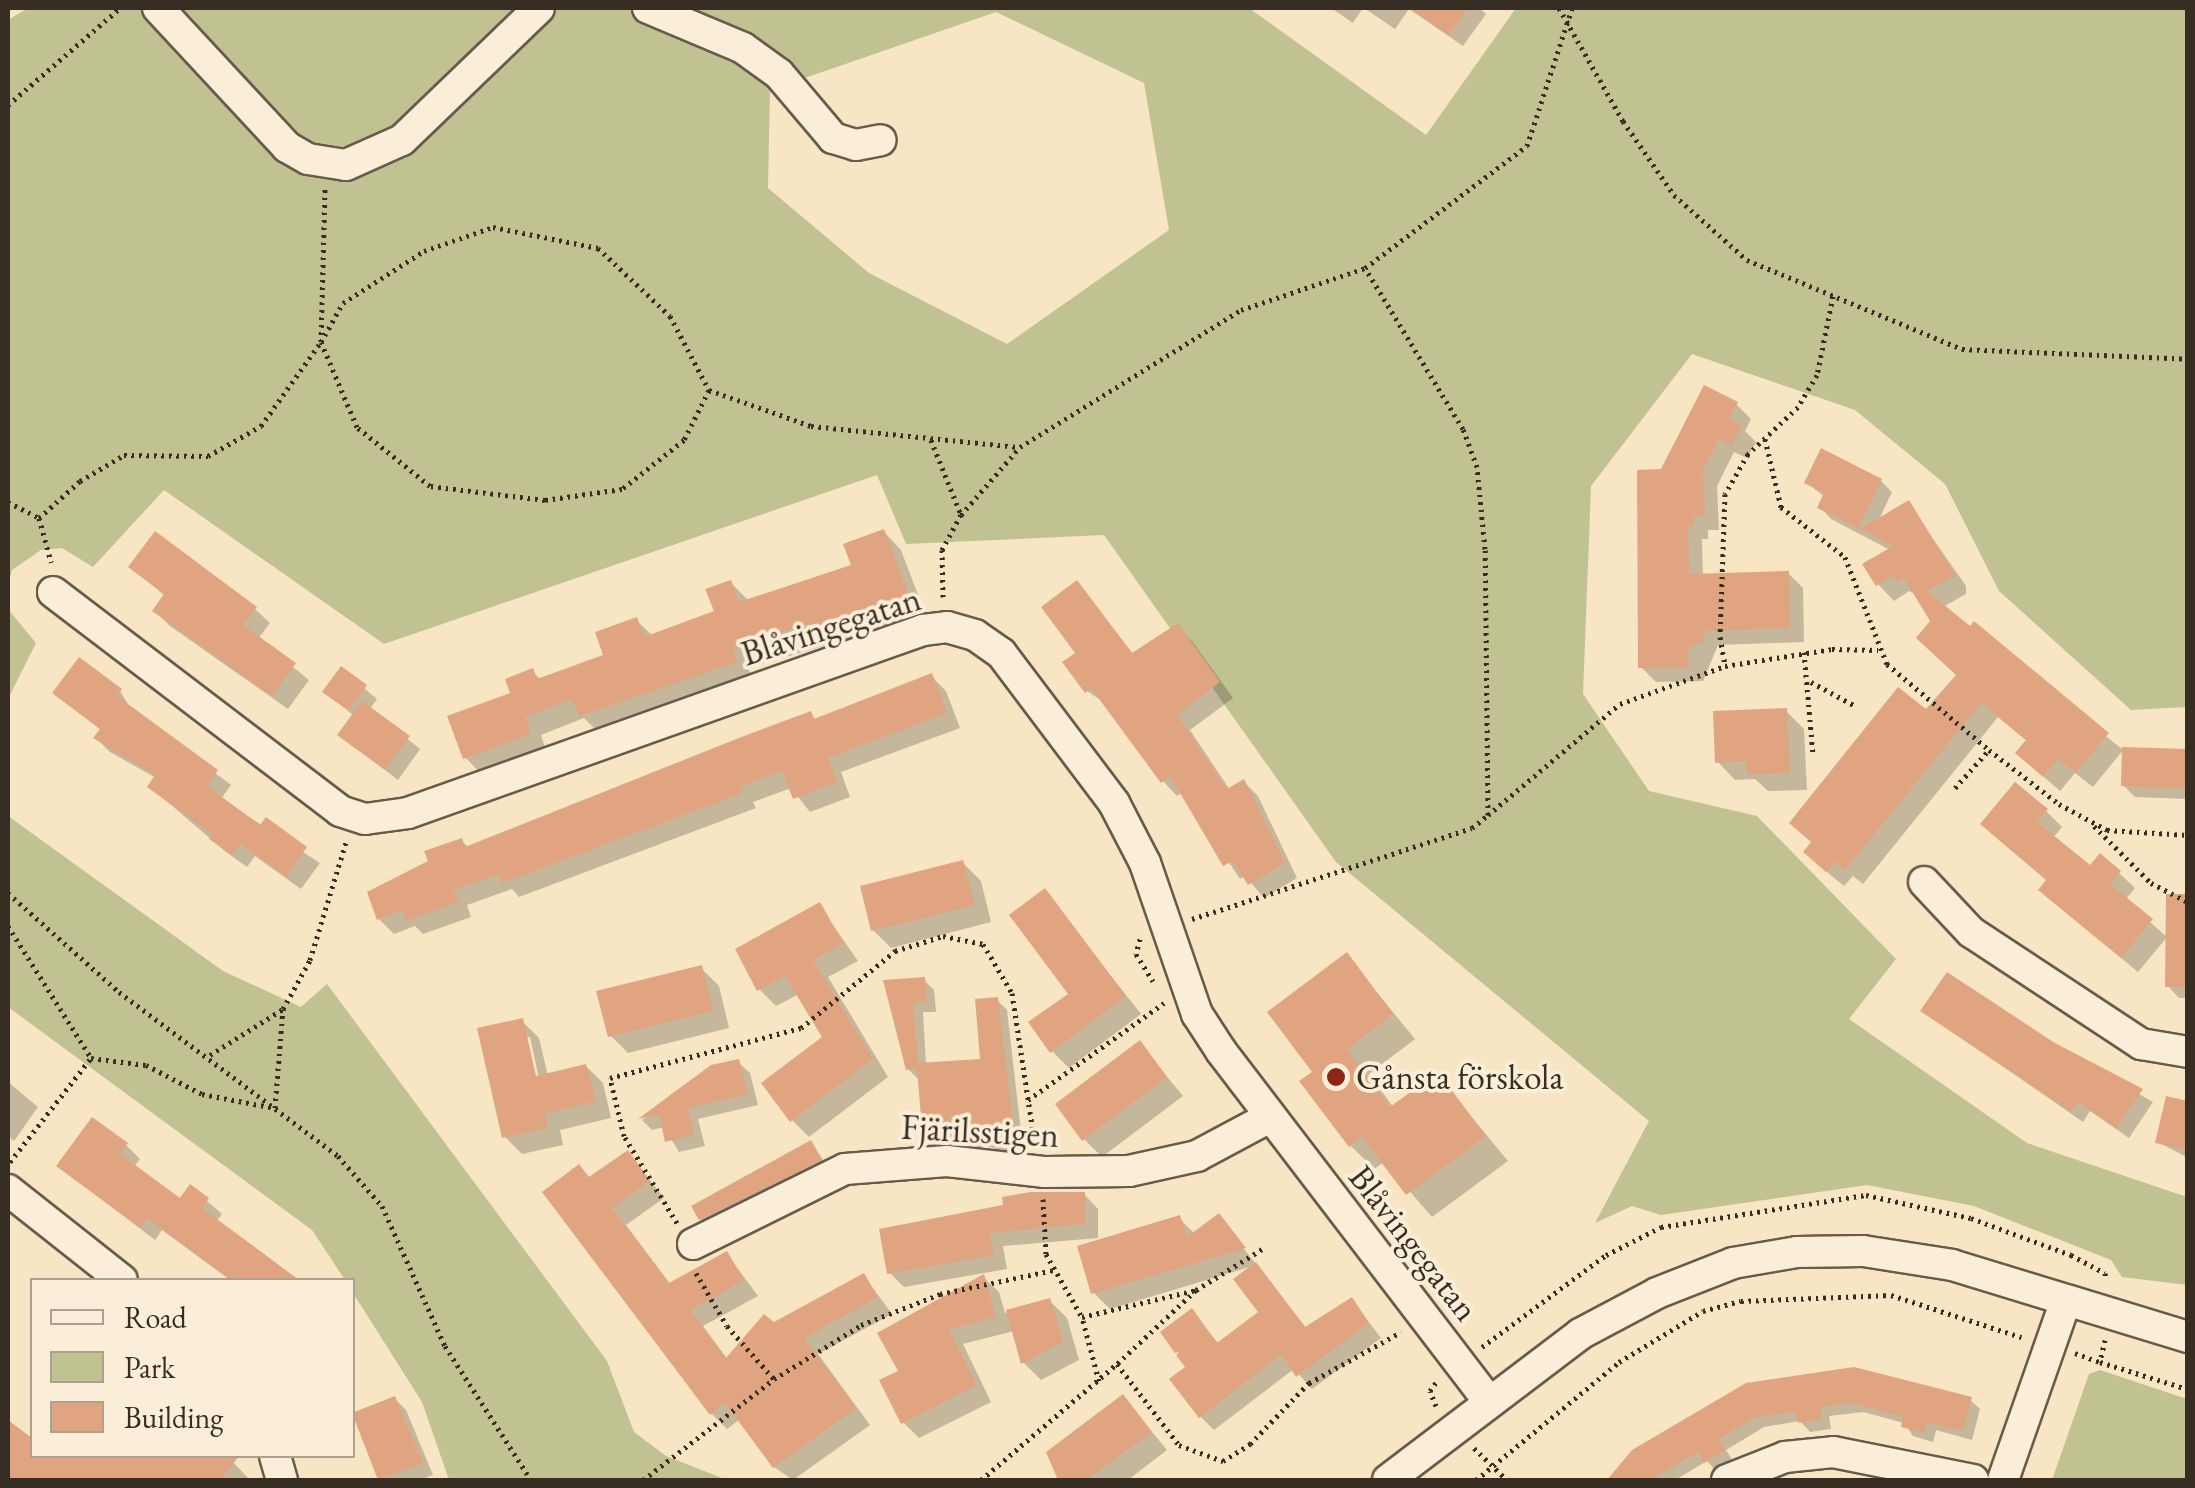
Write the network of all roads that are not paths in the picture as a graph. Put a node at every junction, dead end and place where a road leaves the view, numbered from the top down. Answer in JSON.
{"nodes":[{"id":1,"x":158,"y":8,"type":"edge"},
{"id":2,"x":539,"y":8,"type":"edge"},
{"id":3,"x":648,"y":8,"type":"edge"},
{"id":4,"x":881,"y":140,"type":"dead end"},
{"id":5,"x":53,"y":592,"type":"road end"},
{"id":6,"x":1924,"y":882,"type":"dead end"},
{"id":7,"x":2188,"y":1052,"type":"edge"},
{"id":8,"x":1270,"y":1117,"type":"junction"},
{"id":9,"x":8,"y":1190,"type":"edge"},
{"id":10,"x":693,"y":1244,"type":"road end"},
{"id":11,"x":119,"y":1278,"type":"edge"},
{"id":12,"x":2065,"y":1303,"type":"junction"},
{"id":13,"x":2188,"y":1337,"type":"edge"},
{"id":14,"x":1488,"y":1402,"type":"junction"},
{"id":15,"x":1830,"y":1466,"type":"edge"},
{"id":16,"x":1388,"y":1480,"type":"edge"},
{"id":17,"x":1727,"y":1480,"type":"edge"},
{"id":18,"x":1972,"y":1480,"type":"edge"},
{"id":19,"x":2003,"y":1480,"type":"edge"}],
"edges":[{"from":1,"to":2,"type":"street"},
{"from":3,"to":4,"type":"street"},
{"from":5,"to":8,"type":"street","name":"Blåvingegatan"},
{"from":6,"to":7,"type":"street"},
{"from":8,"to":10,"type":"street","name":"Fjärilsstigen"},
{"from":8,"to":14,"type":"street","name":"Blåvingegatan"},
{"from":9,"to":11,"type":"street"},
{"from":12,"to":13,"type":"street"},
{"from":12,"to":14,"type":"street"},
{"from":12,"to":19,"type":"street"},
{"from":14,"to":16,"type":"street"},
{"from":15,"to":17,"type":"street"},
{"from":15,"to":18,"type":"street"}]}
